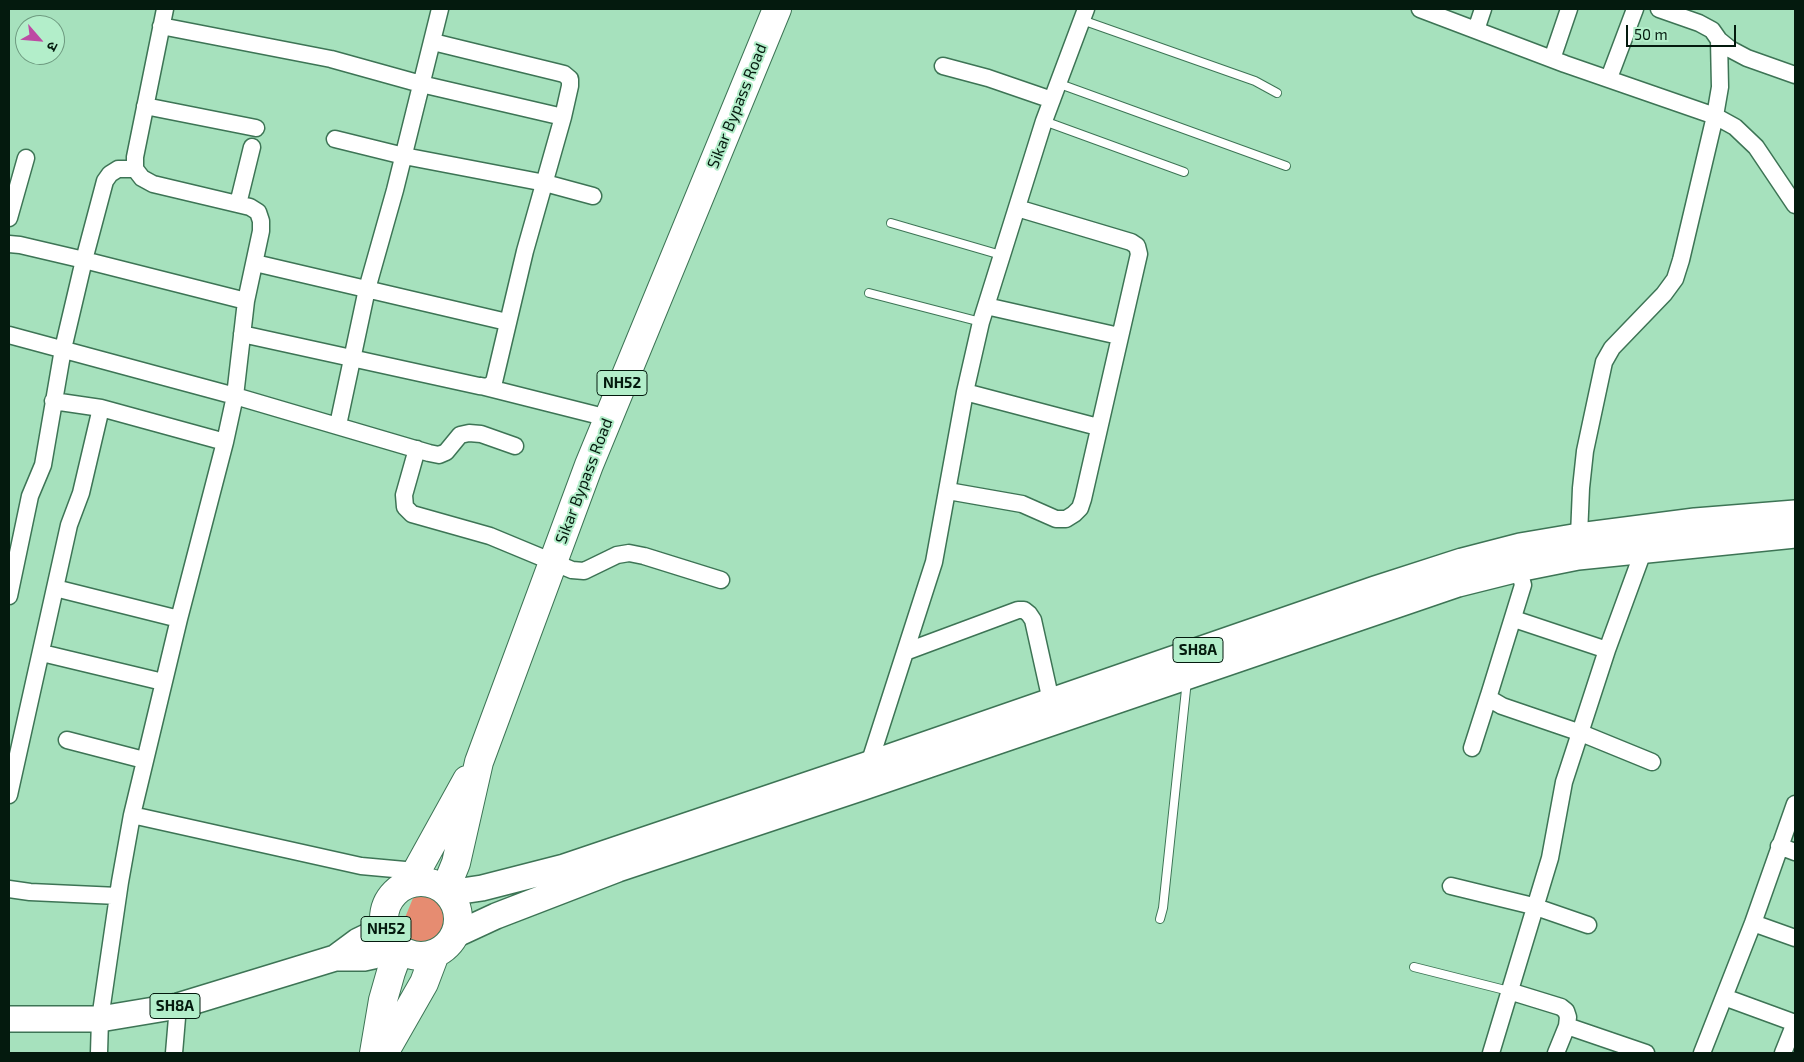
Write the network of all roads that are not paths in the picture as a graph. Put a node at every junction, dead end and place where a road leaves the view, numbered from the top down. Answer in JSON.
{"nodes":[{"id":1,"x":165,"y":9,"type":"edge"},
{"id":2,"x":440,"y":9,"type":"edge"},
{"id":3,"x":777,"y":9,"type":"edge"},
{"id":4,"x":1420,"y":9,"type":"edge"},
{"id":5,"x":1483,"y":9,"type":"edge"},
{"id":6,"x":1568,"y":9,"type":"edge"},
{"id":7,"x":1635,"y":9,"type":"edge"},
{"id":8,"x":1660,"y":9,"type":"edge"},
{"id":9,"x":1084,"y":14,"type":"edge"},
{"id":10,"x":161,"y":26,"type":"junction"},
{"id":11,"x":1476,"y":30,"type":"junction"},
{"id":12,"x":1719,"y":40,"type":"junction"},
{"id":13,"x":433,"y":42,"type":"junction"},
{"id":14,"x":1552,"y":59,"type":"junction"},
{"id":15,"x":943,"y":66,"type":"dead end"},
{"id":16,"x":1795,"y":75,"type":"edge"},
{"id":17,"x":1609,"y":78,"type":"junction"},
{"id":18,"x":1057,"y":83,"type":"junction"},
{"id":19,"x":421,"y":84,"type":"junction"},
{"id":20,"x":1277,"y":93,"type":"dead end"},
{"id":21,"x":1052,"y":100,"type":"junction"},
{"id":22,"x":145,"y":106,"type":"junction"},
{"id":23,"x":1715,"y":116,"type":"junction"},
{"id":24,"x":563,"y":117,"type":"junction"},
{"id":25,"x":1044,"y":121,"type":"junction"},
{"id":26,"x":256,"y":128,"type":"dead end"},
{"id":27,"x":336,"y":139,"type":"dead end"},
{"id":28,"x":252,"y":147,"type":"dead end"},
{"id":29,"x":404,"y":156,"type":"junction"},
{"id":30,"x":26,"y":158,"type":"dead end"},
{"id":31,"x":1286,"y":166,"type":"dead end"},
{"id":32,"x":136,"y":169,"type":"junction"},
{"id":33,"x":1184,"y":172,"type":"dead end"},
{"id":34,"x":545,"y":182,"type":"junction"},
{"id":35,"x":593,"y":196,"type":"dead end"},
{"id":36,"x":238,"y":204,"type":"junction"},
{"id":37,"x":1795,"y":205,"type":"edge"},
{"id":38,"x":1017,"y":208,"type":"junction"},
{"id":39,"x":10,"y":212,"type":"edge"},
{"id":40,"x":891,"y":223,"type":"dead end"},
{"id":41,"x":9,"y":244,"type":"edge"},
{"id":42,"x":1001,"y":255,"type":"junction"},
{"id":43,"x":84,"y":260,"type":"junction"},
{"id":44,"x":255,"y":263,"type":"junction"},
{"id":45,"x":367,"y":289,"type":"junction"},
{"id":46,"x":869,"y":293,"type":"dead end"},
{"id":47,"x":246,"y":301,"type":"junction"},
{"id":48,"x":986,"y":306,"type":"junction"},
{"id":49,"x":507,"y":322,"type":"junction"},
{"id":50,"x":981,"y":322,"type":"junction"},
{"id":51,"x":242,"y":334,"type":"junction"},
{"id":52,"x":9,"y":335,"type":"edge"},
{"id":53,"x":1119,"y":336,"type":"junction"},
{"id":54,"x":63,"y":349,"type":"junction"},
{"id":55,"x":352,"y":357,"type":"junction"},
{"id":56,"x":481,"y":386,"type":"junction"},
{"id":57,"x":965,"y":392,"type":"junction"},
{"id":58,"x":235,"y":396,"type":"junction"},
{"id":59,"x":54,"y":401,"type":"junction"},
{"id":60,"x":101,"y":408,"type":"junction"},
{"id":61,"x":608,"y":418,"type":"junction"},
{"id":62,"x":338,"y":425,"type":"junction"},
{"id":63,"x":1098,"y":427,"type":"junction"},
{"id":64,"x":226,"y":442,"type":"junction"},
{"id":65,"x":515,"y":446,"type":"dead end"},
{"id":66,"x":417,"y":449,"type":"junction"},
{"id":67,"x":948,"y":491,"type":"junction"},
{"id":68,"x":1795,"y":512,"type":"edge"},
{"id":69,"x":1795,"y":535,"type":"edge"},
{"id":70,"x":1580,"y":536,"type":"junction"},
{"id":71,"x":14,"y":546,"type":"edge"},
{"id":72,"x":1644,"y":549,"type":"junction"},
{"id":73,"x":1516,"y":558,"type":"junction"},
{"id":74,"x":552,"y":564,"type":"junction"},
{"id":75,"x":721,"y":580,"type":"dead end"},
{"id":76,"x":55,"y":588,"type":"junction"},
{"id":77,"x":9,"y":596,"type":"edge"},
{"id":78,"x":179,"y":619,"type":"junction"},
{"id":79,"x":1514,"y":619,"type":"junction"},
{"id":80,"x":1607,"y":650,"type":"junction"},
{"id":81,"x":905,"y":652,"type":"junction"},
{"id":82,"x":42,"y":653,"type":"junction"},
{"id":83,"x":1188,"y":676,"type":"junction"},
{"id":84,"x":163,"y":682,"type":"junction"},
{"id":85,"x":1489,"y":695,"type":"junction"},
{"id":86,"x":1052,"y":700,"type":"junction"},
{"id":87,"x":1581,"y":733,"type":"junction"},
{"id":88,"x":66,"y":740,"type":"dead end"},
{"id":89,"x":15,"y":742,"type":"edge"},
{"id":90,"x":1472,"y":748,"type":"dead end"},
{"id":91,"x":144,"y":760,"type":"junction"},
{"id":92,"x":479,"y":762,"type":"junction"},
{"id":93,"x":1652,"y":762,"type":"dead end"},
{"id":94,"x":869,"y":764,"type":"junction"},
{"id":95,"x":9,"y":794,"type":"edge"},
{"id":96,"x":1795,"y":804,"type":"edge"},
{"id":97,"x":132,"y":815,"type":"junction"},
{"id":98,"x":1779,"y":846,"type":"junction"},
{"id":99,"x":1795,"y":852,"type":"edge"},
{"id":100,"x":413,"y":877,"type":"junction"},
{"id":101,"x":1451,"y":886,"type":"dead end"},
{"id":102,"x":9,"y":889,"type":"edge"},
{"id":103,"x":446,"y":891,"type":"junction"},
{"id":104,"x":118,"y":896,"type":"junction"},
{"id":105,"x":1536,"y":907,"type":"junction"},
{"id":106,"x":1160,"y":919,"type":"dead end"},
{"id":107,"x":1753,"y":923,"type":"junction"},
{"id":108,"x":1588,"y":925,"type":"dead end"},
{"id":109,"x":455,"y":935,"type":"junction"},
{"id":110,"x":1795,"y":938,"type":"edge"},
{"id":111,"x":393,"y":941,"type":"junction"},
{"id":112,"x":435,"y":954,"type":"junction"},
{"id":113,"x":1414,"y":967,"type":"dead end"},
{"id":114,"x":1509,"y":991,"type":"junction"},
{"id":115,"x":1724,"y":997,"type":"junction"},
{"id":116,"x":178,"y":1006,"type":"junction"},
{"id":117,"x":100,"y":1018,"type":"junction"},
{"id":118,"x":9,"y":1019,"type":"edge"},
{"id":119,"x":1795,"y":1023,"type":"edge"},
{"id":120,"x":1567,"y":1026,"type":"junction"},
{"id":121,"x":99,"y":1053,"type":"edge"},
{"id":122,"x":174,"y":1053,"type":"edge"},
{"id":123,"x":374,"y":1053,"type":"edge"},
{"id":124,"x":384,"y":1053,"type":"edge"},
{"id":125,"x":1490,"y":1053,"type":"edge"},
{"id":126,"x":1556,"y":1053,"type":"edge"},
{"id":127,"x":1646,"y":1053,"type":"edge"},
{"id":128,"x":1702,"y":1053,"type":"edge"},
{"id":129,"x":1783,"y":1053,"type":"edge"}],
"edges":[{"from":1,"to":10,"type":"street"},
{"from":2,"to":13,"type":"street"},
{"from":3,"to":61,"type":"highway","name":"Sikar Bypass Road","number":"NH52"},
{"from":4,"to":11,"type":"street"},
{"from":5,"to":11,"type":"street"},
{"from":6,"to":14,"type":"street"},
{"from":7,"to":17,"type":"street"},
{"from":8,"to":12,"type":"street"},
{"from":9,"to":18,"type":"street"},
{"from":9,"to":20,"type":"lane"},
{"from":10,"to":19,"type":"street"},
{"from":10,"to":22,"type":"street"},
{"from":11,"to":14,"type":"street"},
{"from":12,"to":16,"type":"street"},
{"from":12,"to":23,"type":"street"},
{"from":13,"to":19,"type":"street"},
{"from":13,"to":24,"type":"street"},
{"from":14,"to":17,"type":"street"},
{"from":15,"to":21,"type":"street"},
{"from":17,"to":23,"type":"street"},
{"from":18,"to":21,"type":"street"},
{"from":18,"to":31,"type":"lane"},
{"from":19,"to":24,"type":"street"},
{"from":19,"to":29,"type":"street"},
{"from":21,"to":25,"type":"street"},
{"from":22,"to":26,"type":"street"},
{"from":22,"to":32,"type":"street"},
{"from":23,"to":37,"type":"street"},
{"from":23,"to":70,"type":"street"},
{"from":24,"to":34,"type":"street"},
{"from":25,"to":33,"type":"lane"},
{"from":25,"to":38,"type":"street"},
{"from":27,"to":29,"type":"street"},
{"from":28,"to":36,"type":"street"},
{"from":29,"to":34,"type":"street"},
{"from":29,"to":45,"type":"street"},
{"from":30,"to":39,"type":"street"},
{"from":32,"to":36,"type":"street"},
{"from":32,"to":43,"type":"street"},
{"from":34,"to":35,"type":"street"},
{"from":34,"to":49,"type":"street"},
{"from":36,"to":44,"type":"street"},
{"from":38,"to":42,"type":"street"},
{"from":38,"to":53,"type":"street"},
{"from":40,"to":42,"type":"lane"},
{"from":41,"to":43,"type":"street"},
{"from":42,"to":48,"type":"street"},
{"from":43,"to":47,"type":"street"},
{"from":43,"to":54,"type":"street"},
{"from":44,"to":45,"type":"street"},
{"from":44,"to":47,"type":"street"},
{"from":45,"to":49,"type":"street"},
{"from":45,"to":55,"type":"street"},
{"from":46,"to":50,"type":"lane"},
{"from":47,"to":51,"type":"street"},
{"from":48,"to":50,"type":"street"},
{"from":48,"to":53,"type":"street"},
{"from":49,"to":56,"type":"street"},
{"from":50,"to":57,"type":"street"},
{"from":51,"to":55,"type":"street"},
{"from":51,"to":58,"type":"street"},
{"from":52,"to":54,"type":"street"},
{"from":53,"to":63,"type":"street"},
{"from":54,"to":58,"type":"street"},
{"from":54,"to":59,"type":"street"},
{"from":55,"to":56,"type":"street"},
{"from":55,"to":62,"type":"street"},
{"from":56,"to":61,"type":"street"},
{"from":57,"to":63,"type":"street"},
{"from":57,"to":67,"type":"street"},
{"from":58,"to":62,"type":"street"},
{"from":58,"to":64,"type":"street"},
{"from":59,"to":60,"type":"street"},
{"from":59,"to":71,"type":"street"},
{"from":60,"to":64,"type":"street"},
{"from":60,"to":76,"type":"street"},
{"from":61,"to":74,"type":"highway","name":"Sikar Bypass Road","number":"NH52"},
{"from":62,"to":66,"type":"street"},
{"from":63,"to":67,"type":"street"},
{"from":64,"to":78,"type":"street"},
{"from":65,"to":66,"type":"street"},
{"from":66,"to":74,"type":"street"},
{"from":67,"to":81,"type":"street"},
{"from":68,"to":70,"type":"main road","number":"SH8A"},
{"from":69,"to":72,"type":"main road","number":"SH8A"},
{"from":70,"to":73,"type":"main road","number":"SH8A"},
{"from":71,"to":77,"type":"street"},
{"from":72,"to":73,"type":"main road","number":"SH8A"},
{"from":72,"to":80,"type":"street"},
{"from":73,"to":79,"type":"street"},
{"from":73,"to":83,"type":"main road","number":"SH8A"},
{"from":73,"to":86,"type":"main road","number":"SH8A"},
{"from":74,"to":75,"type":"street"},
{"from":74,"to":92,"type":"highway","name":"Sikar Bypass Road","number":"NH52"},
{"from":76,"to":78,"type":"street"},
{"from":76,"to":82,"type":"street"},
{"from":78,"to":84,"type":"street"},
{"from":79,"to":80,"type":"street"},
{"from":79,"to":85,"type":"street"},
{"from":80,"to":87,"type":"street"},
{"from":81,"to":86,"type":"street"},
{"from":81,"to":94,"type":"street"},
{"from":82,"to":84,"type":"street"},
{"from":82,"to":89,"type":"street"},
{"from":83,"to":106,"type":"lane"},
{"from":83,"to":109,"type":"main road","number":"SH8A"},
{"from":84,"to":91,"type":"street"},
{"from":85,"to":87,"type":"street"},
{"from":85,"to":90,"type":"street"},
{"from":86,"to":94,"type":"main road","number":"SH8A"},
{"from":87,"to":93,"type":"street"},
{"from":87,"to":105,"type":"street"},
{"from":88,"to":91,"type":"street"},
{"from":89,"to":95,"type":"street"},
{"from":91,"to":97,"type":"street"},
{"from":92,"to":100,"type":"highway","name":"Sikar Bypass Road","number":"NH52"},
{"from":92,"to":103,"type":"highway","name":"Sikar Bypass Road","number":"NH52"},
{"from":94,"to":103,"type":"main road","number":"SH8A"},
{"from":96,"to":98,"type":"street"},
{"from":97,"to":100,"type":"street"},
{"from":97,"to":104,"type":"street"},
{"from":98,"to":99,"type":"street"},
{"from":98,"to":107,"type":"street"},
{"from":100,"to":103,"type":"highway"},
{"from":100,"to":111,"type":"highway","name":"Sikar Bypass Road","number":"NH52"},
{"from":101,"to":105,"type":"street"},
{"from":102,"to":104,"type":"street"},
{"from":103,"to":109,"type":"highway"},
{"from":104,"to":117,"type":"street"},
{"from":105,"to":108,"type":"street"},
{"from":105,"to":114,"type":"street"},
{"from":107,"to":110,"type":"street"},
{"from":107,"to":115,"type":"street"},
{"from":109,"to":112,"type":"highway"},
{"from":111,"to":112,"type":"highway","number":"NH52"},
{"from":111,"to":116,"type":"main road","number":"SH8A"},
{"from":111,"to":123,"type":"highway","name":"Sikar Bypass Road","number":"NH52"},
{"from":112,"to":124,"type":"highway"},
{"from":113,"to":114,"type":"lane"},
{"from":114,"to":120,"type":"street"},
{"from":114,"to":125,"type":"street"},
{"from":115,"to":119,"type":"street"},
{"from":115,"to":128,"type":"street"},
{"from":116,"to":117,"type":"main road","number":"SH8A"},
{"from":116,"to":122,"type":"street"},
{"from":117,"to":118,"type":"main road","number":"SH8A"},
{"from":117,"to":121,"type":"street"},
{"from":119,"to":129,"type":"street"},
{"from":120,"to":126,"type":"street"},
{"from":120,"to":127,"type":"street"}]}
